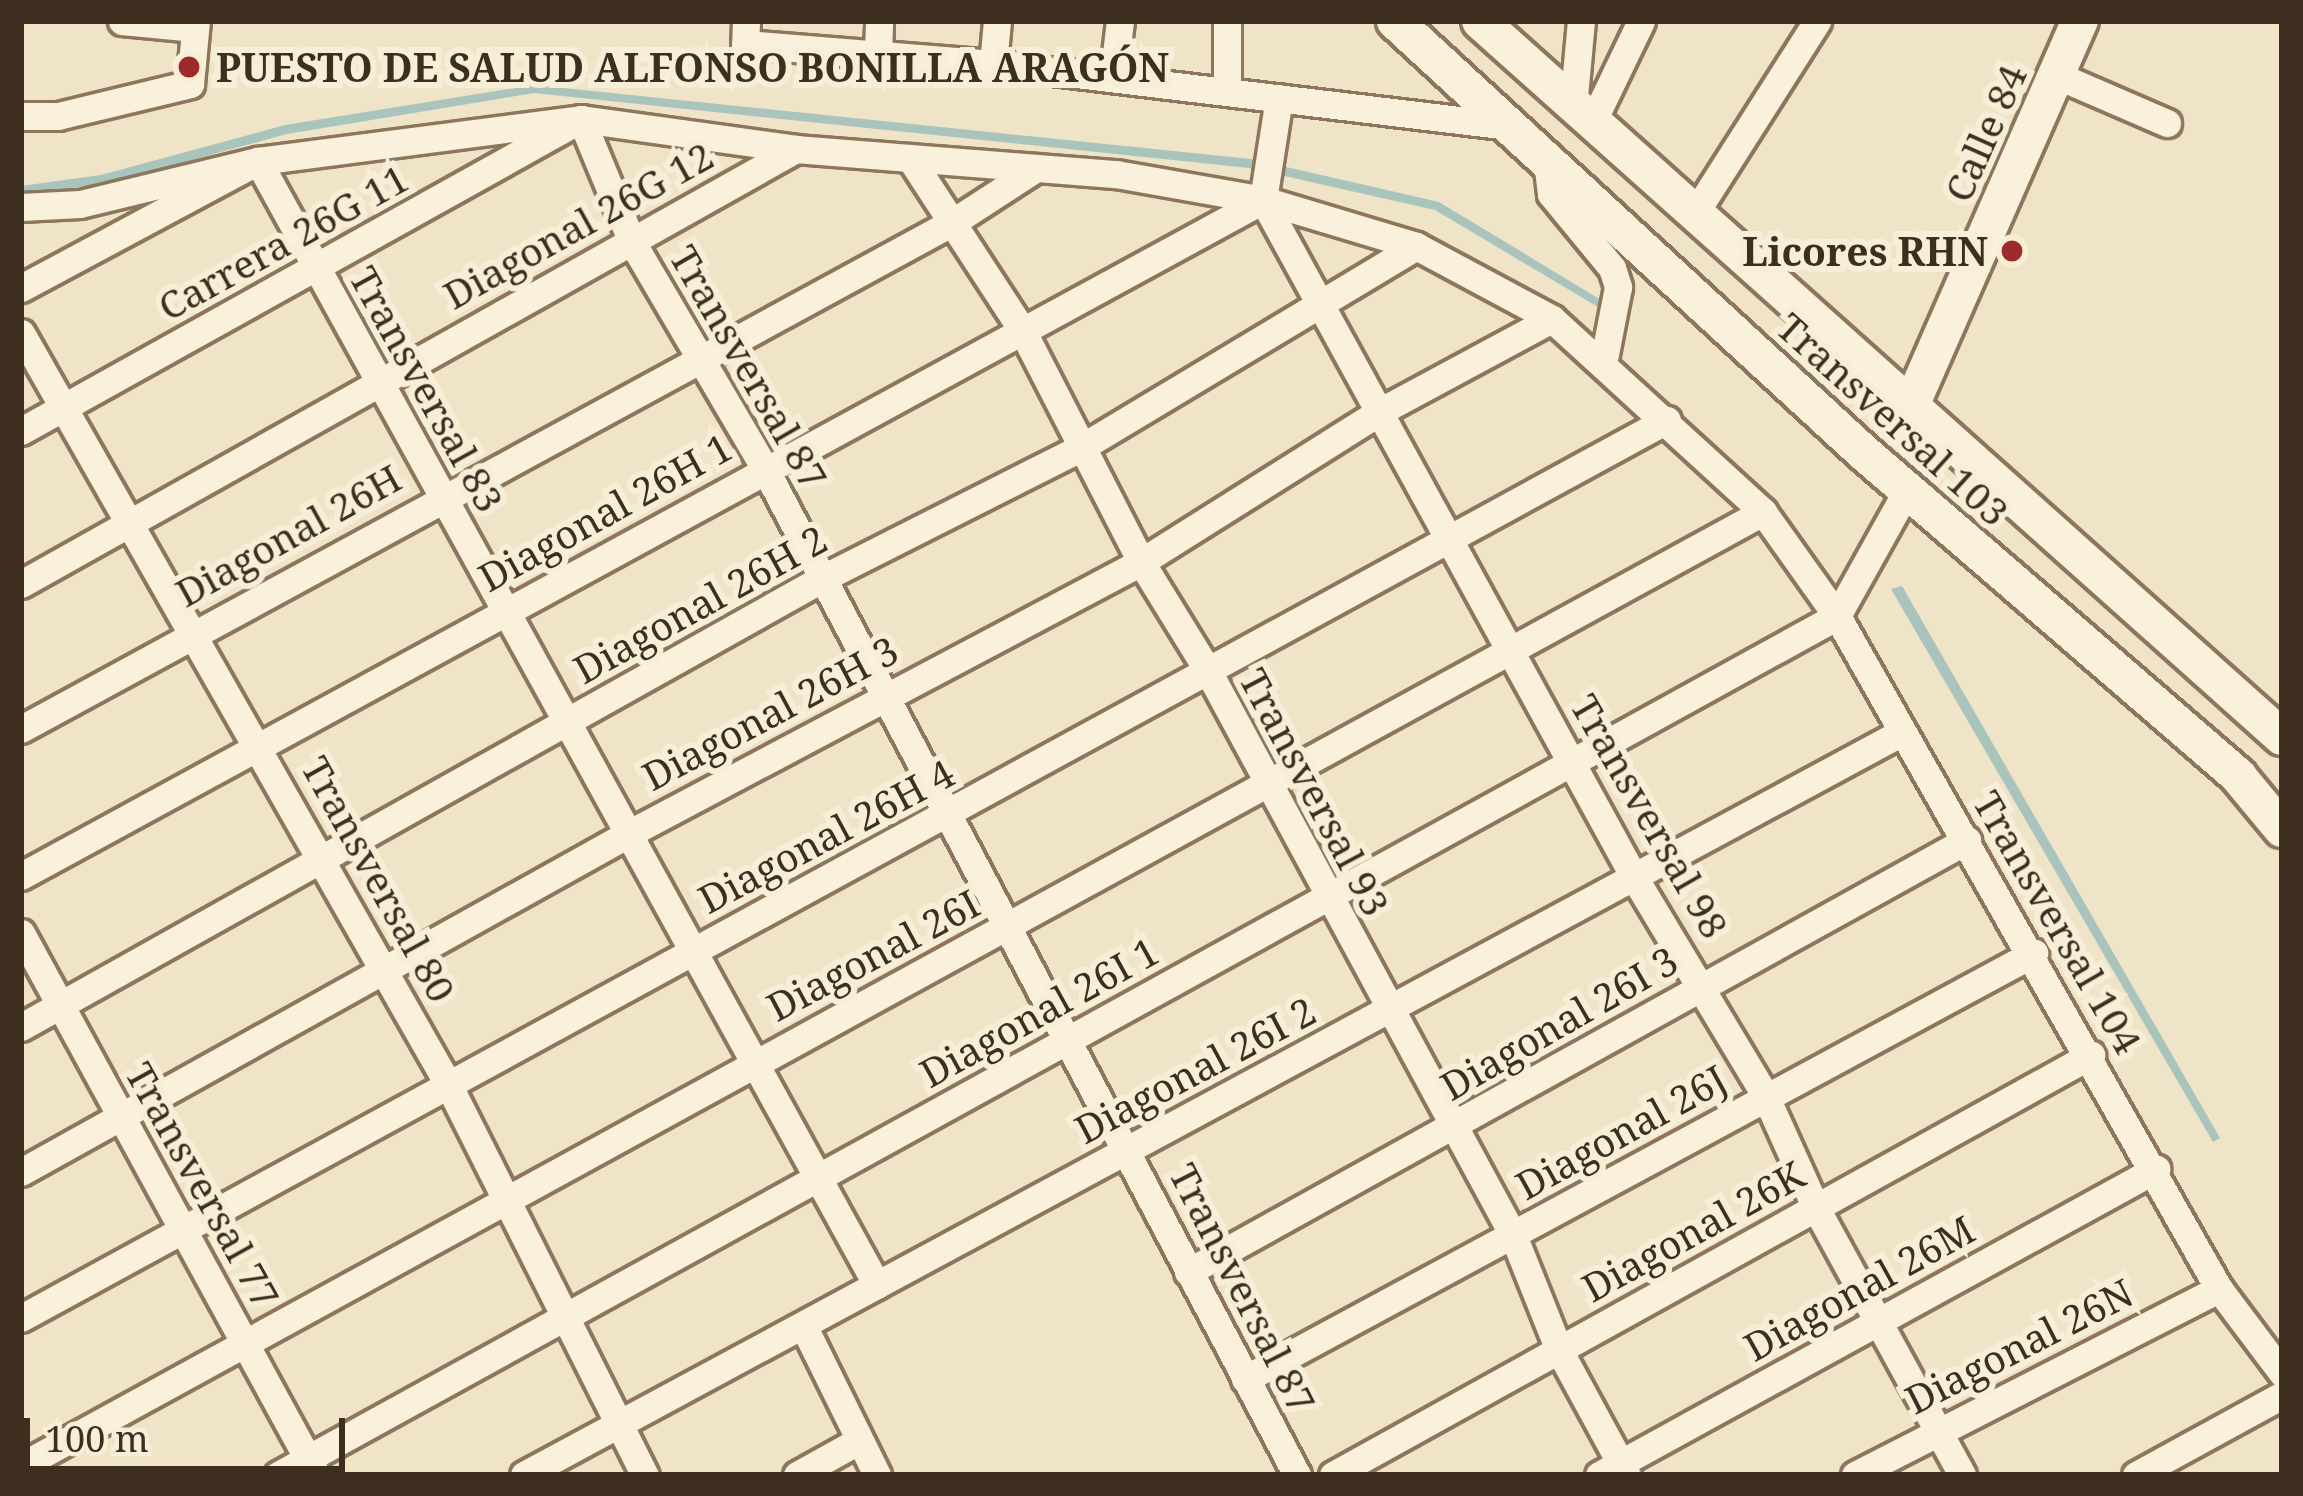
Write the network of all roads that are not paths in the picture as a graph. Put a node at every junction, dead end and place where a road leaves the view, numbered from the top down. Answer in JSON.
{"nodes":[{"id":1,"x":122,"y":21,"type":"edge"},
{"id":2,"x":879,"y":21,"type":"edge"},
{"id":3,"x":997,"y":21,"type":"edge"},
{"id":4,"x":1120,"y":21,"type":"edge"},
{"id":5,"x":1227,"y":21,"type":"edge"},
{"id":6,"x":1395,"y":21,"type":"edge"},
{"id":7,"x":1480,"y":21,"type":"edge"},
{"id":8,"x":1581,"y":21,"type":"edge"},
{"id":9,"x":1641,"y":21,"type":"edge"},
{"id":10,"x":1817,"y":21,"type":"edge"},
{"id":11,"x":2080,"y":21,"type":"edge"},
{"id":12,"x":195,"y":25,"type":"edge"},
{"id":13,"x":746,"y":32,"type":"edge"},
{"id":14,"x":878,"y":52,"type":"junction"},
{"id":15,"x":993,"y":64,"type":"junction"},
{"id":16,"x":2056,"y":76,"type":"junction"},
{"id":17,"x":1113,"y":79,"type":"junction"},
{"id":18,"x":1227,"y":90,"type":"junction"},
{"id":19,"x":1279,"y":98,"type":"junction"},
{"id":20,"x":21,"y":116,"type":"edge"},
{"id":21,"x":1582,"y":116,"type":"junction"},
{"id":22,"x":581,"y":119,"type":"junction"},
{"id":23,"x":2167,"y":123,"type":"dead end"},
{"id":24,"x":1509,"y":126,"type":"junction"},
{"id":25,"x":796,"y":149,"type":"junction"},
{"id":26,"x":910,"y":158,"type":"junction"},
{"id":27,"x":258,"y":161,"type":"junction"},
{"id":28,"x":1547,"y":161,"type":"junction"},
{"id":29,"x":1036,"y":168,"type":"junction"},
{"id":30,"x":1662,"y":187,"type":"junction"},
{"id":31,"x":1263,"y":192,"type":"junction"},
{"id":32,"x":21,"y":207,"type":"edge"},
{"id":33,"x":1693,"y":217,"type":"junction"},
{"id":34,"x":953,"y":222,"type":"junction"},
{"id":35,"x":1623,"y":230,"type":"junction"},
{"id":36,"x":632,"y":242,"type":"junction"},
{"id":37,"x":1416,"y":246,"type":"junction"},
{"id":38,"x":316,"y":270,"type":"junction"},
{"id":39,"x":1769,"y":284,"type":"junction"},
{"id":40,"x":21,"y":288,"type":"edge"},
{"id":41,"x":1318,"y":301,"type":"junction"},
{"id":42,"x":1552,"y":319,"type":"junction"},
{"id":43,"x":1729,"y":328,"type":"junction"},
{"id":44,"x":1022,"y":330,"type":"junction"},
{"id":45,"x":21,"y":333,"type":"edge"},
{"id":46,"x":702,"y":354,"type":"junction"},
{"id":47,"x":1603,"y":364,"type":"junction"},
{"id":48,"x":378,"y":378,"type":"junction"},
{"id":49,"x":64,"y":407,"type":"junction"},
{"id":50,"x":1909,"y":410,"type":"junction"},
{"id":51,"x":1379,"y":412,"type":"junction"},
{"id":52,"x":1667,"y":420,"type":"junction"},
{"id":53,"x":21,"y":431,"type":"edge"},
{"id":54,"x":1082,"y":447,"type":"junction"},
{"id":55,"x":765,"y":469,"type":"junction"},
{"id":56,"x":1907,"y":490,"type":"junction"},
{"id":57,"x":441,"y":494,"type":"junction"},
{"id":58,"x":1763,"y":512,"type":"junction"},
{"id":59,"x":134,"y":525,"type":"junction"},
{"id":60,"x":1448,"y":538,"type":"junction"},
{"id":61,"x":1141,"y":562,"type":"junction"},
{"id":62,"x":823,"y":578,"type":"junction"},
{"id":63,"x":21,"y":584,"type":"edge"},
{"id":64,"x":505,"y":610,"type":"junction"},
{"id":65,"x":1837,"y":616,"type":"junction"},
{"id":66,"x":194,"y":633,"type":"junction"},
{"id":67,"x":1509,"y":649,"type":"junction"},
{"id":68,"x":1208,"y":671,"type":"junction"},
{"id":69,"x":885,"y":695,"type":"junction"},
{"id":70,"x":567,"y":723,"type":"junction"},
{"id":71,"x":21,"y":729,"type":"edge"},
{"id":72,"x":1902,"y":732,"type":"junction"},
{"id":73,"x":2282,"y":737,"type":"edge"},
{"id":74,"x":260,"y":742,"type":"junction"},
{"id":75,"x":1571,"y":762,"type":"junction"},
{"id":76,"x":1264,"y":786,"type":"junction"},
{"id":77,"x":948,"y":815,"type":"junction"},
{"id":78,"x":2282,"y":830,"type":"edge"},
{"id":79,"x":628,"y":833,"type":"junction"},
{"id":80,"x":1967,"y":840,"type":"junction"},
{"id":81,"x":321,"y":860,"type":"junction"},
{"id":82,"x":21,"y":876,"type":"edge"},
{"id":83,"x":1634,"y":877,"type":"junction"},
{"id":84,"x":1324,"y":898,"type":"junction"},
{"id":85,"x":1010,"y":926,"type":"junction"},
{"id":86,"x":21,"y":933,"type":"edge"},
{"id":87,"x":693,"y":952,"type":"junction"},
{"id":88,"x":2034,"y":953,"type":"junction"},
{"id":89,"x":383,"y":970,"type":"junction"},
{"id":90,"x":1704,"y":984,"type":"junction"},
{"id":91,"x":60,"y":1005,"type":"junction"},
{"id":92,"x":1388,"y":1011,"type":"junction"},
{"id":93,"x":21,"y":1027,"type":"edge"},
{"id":94,"x":1072,"y":1040,"type":"junction"},
{"id":95,"x":2091,"y":1055,"type":"junction"},
{"id":96,"x":755,"y":1064,"type":"junction"},
{"id":97,"x":448,"y":1084,"type":"junction"},
{"id":98,"x":1766,"y":1096,"type":"junction"},
{"id":99,"x":121,"y":1116,"type":"junction"},
{"id":100,"x":1454,"y":1128,"type":"junction"},
{"id":101,"x":1129,"y":1150,"type":"junction"},
{"id":102,"x":2156,"y":1169,"type":"junction"},
{"id":103,"x":21,"y":1172,"type":"edge"},
{"id":104,"x":818,"y":1178,"type":"junction"},
{"id":105,"x":509,"y":1198,"type":"junction"},
{"id":106,"x":1816,"y":1208,"type":"junction"},
{"id":107,"x":183,"y":1230,"type":"junction"},
{"id":108,"x":1513,"y":1235,"type":"junction"},
{"id":109,"x":1188,"y":1272,"type":"junction"},
{"id":110,"x":877,"y":1285,"type":"junction"},
{"id":111,"x":2219,"y":1289,"type":"junction"},
{"id":112,"x":565,"y":1316,"type":"junction"},
{"id":113,"x":21,"y":1318,"type":"edge"},
{"id":114,"x":1878,"y":1322,"type":"junction"},
{"id":115,"x":804,"y":1327,"type":"junction"},
{"id":116,"x":245,"y":1344,"type":"junction"},
{"id":117,"x":1559,"y":1350,"type":"junction"},
{"id":118,"x":2282,"y":1373,"type":"edge"},
{"id":119,"x":1245,"y":1379,"type":"junction"},
{"id":120,"x":2282,"y":1395,"type":"edge"},
{"id":121,"x":621,"y":1423,"type":"junction"},
{"id":122,"x":1937,"y":1430,"type":"junction"},
{"id":123,"x":858,"y":1441,"type":"junction"},
{"id":124,"x":21,"y":1466,"type":"edge"},
{"id":125,"x":312,"y":1467,"type":"edge"},
{"id":126,"x":1616,"y":1471,"type":"edge"},
{"id":127,"x":278,"y":1475,"type":"edge"},
{"id":128,"x":524,"y":1475,"type":"edge"},
{"id":129,"x":646,"y":1475,"type":"edge"},
{"id":130,"x":797,"y":1475,"type":"edge"},
{"id":131,"x":877,"y":1475,"type":"edge"},
{"id":132,"x":1297,"y":1475,"type":"edge"},
{"id":133,"x":1333,"y":1475,"type":"edge"},
{"id":134,"x":1855,"y":1475,"type":"edge"},
{"id":135,"x":1962,"y":1475,"type":"edge"},
{"id":136,"x":2136,"y":1475,"type":"edge"}],
"edges":[{"from":1,"to":12,"type":"street"},
{"from":2,"to":14,"type":"street"},
{"from":3,"to":15,"type":"street"},
{"from":4,"to":17,"type":"street"},
{"from":5,"to":18,"type":"street"},
{"from":6,"to":24,"type":"street","name":"Transversal 103"},
{"from":7,"to":21,"type":"street","name":"Transversal 103"},
{"from":8,"to":21,"type":"street"},
{"from":9,"to":21,"type":"street"},
{"from":10,"to":33,"type":"street"},
{"from":11,"to":16,"type":"street","name":"Calle 84"},
{"from":12,"to":20,"type":"street"},
{"from":13,"to":14,"type":"street"},
{"from":14,"to":15,"type":"street"},
{"from":15,"to":17,"type":"street"},
{"from":16,"to":23,"type":"street"},
{"from":16,"to":50,"type":"street","name":"Calle 84"},
{"from":17,"to":18,"type":"street"},
{"from":18,"to":19,"type":"street"},
{"from":19,"to":24,"type":"street"},
{"from":19,"to":31,"type":"street"},
{"from":21,"to":30,"type":"street","name":"Transversal 103"},
{"from":22,"to":25,"type":"street"},
{"from":22,"to":27,"type":"street"},
{"from":22,"to":36,"type":"street","name":"Transversal 87"},
{"from":22,"to":38,"type":"street","name":"Carrera 26G 11"},
{"from":24,"to":28,"type":"street","name":"Transversal 103"},
{"from":25,"to":26,"type":"street"},
{"from":25,"to":36,"type":"street","name":"Diagonal 26G 12"},
{"from":26,"to":29,"type":"street"},
{"from":26,"to":34,"type":"street","name":"Transversal 93"},
{"from":27,"to":32,"type":"street"},
{"from":27,"to":38,"type":"street","name":"Transversal 83"},
{"from":27,"to":40,"type":"street"},
{"from":28,"to":35,"type":"street","name":"Transversal 103"},
{"from":28,"to":47,"type":"street"},
{"from":29,"to":31,"type":"street"},
{"from":29,"to":34,"type":"street","name":"Diagonal 26H"},
{"from":30,"to":33,"type":"street","name":"Transversal 103"},
{"from":30,"to":35,"type":"street"},
{"from":31,"to":37,"type":"street"},
{"from":31,"to":41,"type":"street","name":"Transversal 98"},
{"from":31,"to":44,"type":"street","name":"Diagonal 26H 1"},
{"from":33,"to":39,"type":"street","name":"Transversal 103"},
{"from":34,"to":44,"type":"street","name":"Transversal 93"},
{"from":34,"to":46,"type":"street","name":"Diagonal 26H"},
{"from":35,"to":43,"type":"street","name":"Transversal 103"},
{"from":36,"to":46,"type":"street","name":"Transversal 87"},
{"from":36,"to":48,"type":"street","name":"Diagonal 26G 12"},
{"from":37,"to":41,"type":"street","name":"Diagonal 26H 2"},
{"from":37,"to":42,"type":"street"},
{"from":38,"to":48,"type":"street","name":"Transversal 83"},
{"from":38,"to":49,"type":"street","name":"Carrera 26G 11"},
{"from":39,"to":43,"type":"street"},
{"from":39,"to":50,"type":"street","name":"Transversal 103"},
{"from":41,"to":51,"type":"street","name":"Transversal 98"},
{"from":41,"to":54,"type":"street","name":"Diagonal 26H 2"},
{"from":42,"to":47,"type":"street"},
{"from":42,"to":51,"type":"street","name":"Diagonal 26H 3"},
{"from":43,"to":56,"type":"street","name":"Transversal 103"},
{"from":44,"to":54,"type":"street","name":"Transversal 93"},
{"from":44,"to":55,"type":"street","name":"Diagonal 26H 1"},
{"from":45,"to":49,"type":"street","name":"Transversal 80"},
{"from":46,"to":55,"type":"street","name":"Transversal 87"},
{"from":46,"to":57,"type":"street","name":"Diagonal 26H"},
{"from":47,"to":52,"type":"street"},
{"from":48,"to":57,"type":"street","name":"Transversal 83"},
{"from":48,"to":59,"type":"street","name":"Diagonal 26G 12"},
{"from":49,"to":53,"type":"street","name":"Carrera 26G 11"},
{"from":49,"to":59,"type":"street","name":"Transversal 80"},
{"from":50,"to":73,"type":"street","name":"Transversal 103"},
{"from":51,"to":60,"type":"street","name":"Transversal 98"},
{"from":51,"to":61,"type":"street","name":"Diagonal 26H 3"},
{"from":52,"to":58,"type":"street"},
{"from":52,"to":60,"type":"street","name":"Diagonal 26H 4"},
{"from":54,"to":61,"type":"street","name":"Transversal 93"},
{"from":54,"to":62,"type":"street","name":"Diagonal 26H 2"},
{"from":55,"to":62,"type":"street","name":"Transversal 87"},
{"from":55,"to":64,"type":"street","name":"Diagonal 26H 1"},
{"from":56,"to":65,"type":"street"},
{"from":56,"to":78,"type":"street","name":"Transversal 103"},
{"from":57,"to":64,"type":"street","name":"Transversal 83"},
{"from":57,"to":66,"type":"street","name":"Diagonal 26H"},
{"from":58,"to":65,"type":"street","name":"Transversal 104"},
{"from":58,"to":67,"type":"street","name":"Diagonal 26I"},
{"from":59,"to":63,"type":"street","name":"Diagonal 26G 12"},
{"from":59,"to":66,"type":"street","name":"Transversal 80"},
{"from":60,"to":67,"type":"street","name":"Transversal 98"},
{"from":60,"to":68,"type":"street","name":"Diagonal 26H 4"},
{"from":61,"to":68,"type":"street","name":"Transversal 93"},
{"from":61,"to":69,"type":"street","name":"Diagonal 26H 3"},
{"from":62,"to":69,"type":"street","name":"Transversal 87"},
{"from":62,"to":70,"type":"street","name":"Diagonal 26H 2"},
{"from":64,"to":70,"type":"street","name":"Transversal 83"},
{"from":64,"to":74,"type":"street","name":"Diagonal 26H 1"},
{"from":65,"to":72,"type":"street","name":"Transversal 104"},
{"from":65,"to":75,"type":"street","name":"Diagonal 26I 1"},
{"from":66,"to":71,"type":"street","name":"Diagonal 26H"},
{"from":66,"to":74,"type":"street","name":"Transversal 80"},
{"from":67,"to":75,"type":"street","name":"Transversal 98"},
{"from":67,"to":76,"type":"street","name":"Diagonal 26I"},
{"from":68,"to":76,"type":"street","name":"Transversal 93"},
{"from":68,"to":77,"type":"street","name":"Diagonal 26H 4"},
{"from":69,"to":77,"type":"street","name":"Transversal 87"},
{"from":69,"to":79,"type":"street","name":"Diagonal 26H 3"},
{"from":70,"to":79,"type":"street","name":"Transversal 83"},
{"from":70,"to":81,"type":"street","name":"Diagonal 26H 2"},
{"from":72,"to":80,"type":"street","name":"Transversal 104"},
{"from":72,"to":83,"type":"street","name":"Diagonal 26I 2"},
{"from":74,"to":81,"type":"street","name":"Transversal 80"},
{"from":74,"to":82,"type":"street","name":"Diagonal 26H 1"},
{"from":75,"to":83,"type":"street","name":"Transversal 98"},
{"from":75,"to":84,"type":"street","name":"Diagonal 26I 1"},
{"from":76,"to":84,"type":"street","name":"Transversal 93"},
{"from":76,"to":85,"type":"street","name":"Diagonal 26I"},
{"from":77,"to":85,"type":"street","name":"Transversal 87"},
{"from":77,"to":87,"type":"street","name":"Diagonal 26H 4"},
{"from":79,"to":87,"type":"street","name":"Transversal 83"},
{"from":79,"to":89,"type":"street","name":"Diagonal 26H 3"},
{"from":80,"to":88,"type":"street","name":"Transversal 104"},
{"from":80,"to":90,"type":"street","name":"Diagonal 26I 3"},
{"from":81,"to":89,"type":"street","name":"Transversal 80"},
{"from":81,"to":91,"type":"street","name":"Diagonal 26H 2"},
{"from":83,"to":90,"type":"street","name":"Transversal 98"},
{"from":83,"to":92,"type":"street","name":"Diagonal 26I 2"},
{"from":84,"to":92,"type":"street","name":"Transversal 93"},
{"from":84,"to":94,"type":"street","name":"Diagonal 26I 1"},
{"from":85,"to":94,"type":"street","name":"Transversal 87"},
{"from":85,"to":96,"type":"street","name":"Diagonal 26I"},
{"from":86,"to":91,"type":"street","name":"Transversal 77"},
{"from":87,"to":96,"type":"street","name":"Transversal 83"},
{"from":87,"to":97,"type":"street","name":"Diagonal 26H 4"},
{"from":88,"to":95,"type":"street","name":"Transversal 104"},
{"from":88,"to":98,"type":"street","name":"Diagonal 26J"},
{"from":89,"to":97,"type":"street","name":"Transversal 80"},
{"from":89,"to":99,"type":"street","name":"Diagonal 26H 3"},
{"from":90,"to":98,"type":"street","name":"Transversal 98"},
{"from":90,"to":100,"type":"street","name":"Diagonal 26I 3"},
{"from":91,"to":93,"type":"street","name":"Diagonal 26H 2"},
{"from":91,"to":99,"type":"street","name":"Transversal 77"},
{"from":92,"to":100,"type":"street","name":"Transversal 93"},
{"from":92,"to":101,"type":"street","name":"Diagonal 26I 2"},
{"from":94,"to":101,"type":"street","name":"Transversal 87"},
{"from":94,"to":104,"type":"street","name":"Diagonal 26I 1"},
{"from":95,"to":102,"type":"street","name":"Transversal 104"},
{"from":95,"to":106,"type":"street","name":"Diagonal 26K"},
{"from":96,"to":104,"type":"street","name":"Transversal 83"},
{"from":96,"to":105,"type":"street","name":"Diagonal 26I"},
{"from":97,"to":105,"type":"street","name":"Transversal 80"},
{"from":97,"to":107,"type":"street","name":"Diagonal 26H 4"},
{"from":98,"to":106,"type":"street","name":"Transversal 98"},
{"from":98,"to":108,"type":"street","name":"Diagonal 26J"},
{"from":99,"to":103,"type":"street","name":"Diagonal 26H 3"},
{"from":99,"to":107,"type":"street","name":"Transversal 77"},
{"from":100,"to":108,"type":"street","name":"Transversal 93"},
{"from":100,"to":109,"type":"street","name":"Diagonal 26I 3"},
{"from":101,"to":109,"type":"street","name":"Transversal 87"},
{"from":101,"to":110,"type":"street","name":"Diagonal 26I 2"},
{"from":102,"to":111,"type":"street","name":"Transversal 104"},
{"from":102,"to":114,"type":"street","name":"Diagonal 26M"},
{"from":104,"to":110,"type":"street","name":"Transversal 83"},
{"from":104,"to":112,"type":"street","name":"Diagonal 26I 1"},
{"from":105,"to":112,"type":"street","name":"Transversal 80"},
{"from":105,"to":116,"type":"street","name":"Diagonal 26I"},
{"from":106,"to":114,"type":"street","name":"Transversal 98"},
{"from":106,"to":117,"type":"street","name":"Diagonal 26K"},
{"from":107,"to":113,"type":"street","name":"Diagonal 26H 4"},
{"from":107,"to":116,"type":"street","name":"Transversal 77"},
{"from":108,"to":117,"type":"street","name":"Transversal 93"},
{"from":108,"to":119,"type":"street","name":"Diagonal 26J"},
{"from":109,"to":119,"type":"street","name":"Transversal 87"},
{"from":110,"to":115,"type":"street","name":"Diagonal 26I 2"},
{"from":111,"to":118,"type":"street","name":"Transversal 104"},
{"from":111,"to":122,"type":"street","name":"Diagonal 26N"},
{"from":112,"to":121,"type":"street","name":"Transversal 80"},
{"from":112,"to":125,"type":"street","name":"Diagonal 26I 1"},
{"from":114,"to":122,"type":"street","name":"Transversal 98"},
{"from":114,"to":126,"type":"street","name":"Diagonal 26M"},
{"from":115,"to":121,"type":"street","name":"Diagonal 26I 2"},
{"from":115,"to":123,"type":"street"},
{"from":116,"to":124,"type":"street","name":"Diagonal 26I"},
{"from":116,"to":125,"type":"street","name":"Transversal 77"},
{"from":117,"to":126,"type":"street","name":"Transversal 93"},
{"from":117,"to":133,"type":"street","name":"Diagonal 26K"},
{"from":119,"to":132,"type":"street","name":"Transversal 87"},
{"from":120,"to":136,"type":"street"},
{"from":121,"to":128,"type":"street","name":"Diagonal 26I 2"},
{"from":121,"to":129,"type":"street","name":"Transversal 80"},
{"from":122,"to":134,"type":"street","name":"Diagonal 26N"},
{"from":122,"to":135,"type":"street","name":"Transversal 98"},
{"from":123,"to":130,"type":"street"},
{"from":123,"to":131,"type":"street"},
{"from":125,"to":127,"type":"street","name":"Diagonal 26I 1"}]}
